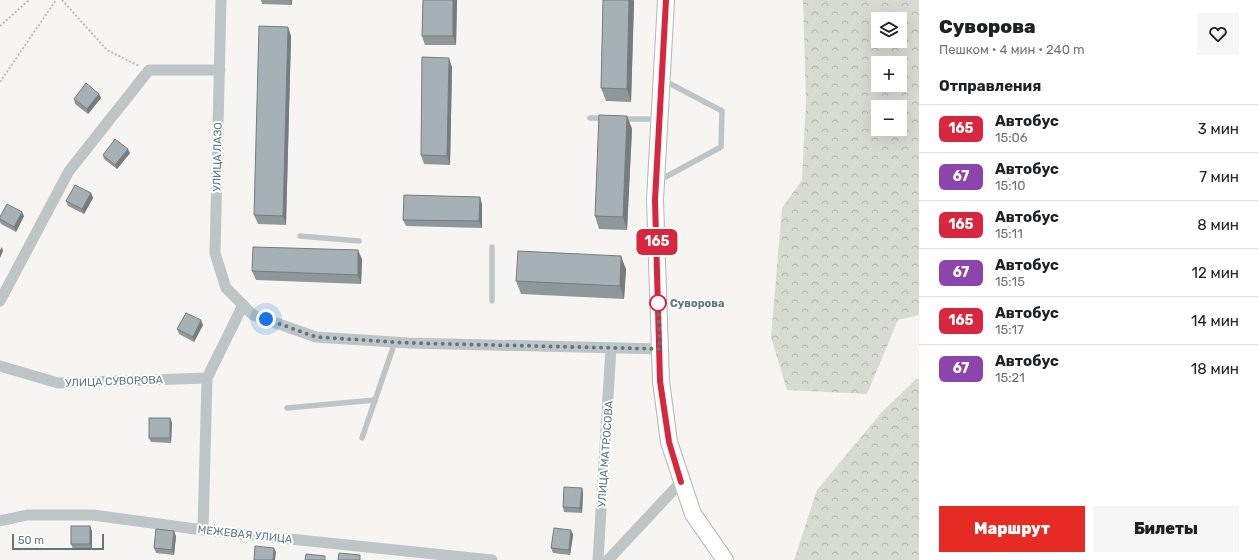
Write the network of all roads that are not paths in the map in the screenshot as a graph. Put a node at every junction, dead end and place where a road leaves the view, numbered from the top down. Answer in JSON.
{"nodes":[{"id":1,"x":221,"y":0,"type":"edge"},
{"id":2,"x":666,"y":0,"type":"edge"},
{"id":3,"x":220,"y":70,"type":"junction"},
{"id":4,"x":662,"y":79,"type":"junction"},
{"id":5,"x":590,"y":118,"type":"dead end"},
{"id":6,"x":660,"y":119,"type":"junction"},
{"id":7,"x":656,"y":182,"type":"junction"},
{"id":8,"x":300,"y":236,"type":"dead end"},
{"id":9,"x":359,"y":241,"type":"dead end"},
{"id":10,"x":492,"y":247,"type":"dead end"},
{"id":11,"x":0,"y":301,"type":"edge"},
{"id":12,"x":492,"y":301,"type":"dead end"},
{"id":13,"x":243,"y":305,"type":"junction"},
{"id":14,"x":395,"y":342,"type":"junction"},
{"id":15,"x":611,"y":348,"type":"junction"},
{"id":16,"x":660,"y":349,"type":"junction"},
{"id":17,"x":0,"y":366,"type":"edge"},
{"id":18,"x":207,"y":378,"type":"junction"},
{"id":19,"x":375,"y":400,"type":"junction"},
{"id":20,"x":287,"y":408,"type":"dead end"},
{"id":21,"x":362,"y":438,"type":"dead end"},
{"id":22,"x":681,"y":482,"type":"junction"},
{"id":23,"x":0,"y":521,"type":"edge"},
{"id":24,"x":204,"y":530,"type":"junction"},
{"id":25,"x":492,"y":560,"type":"edge"},
{"id":26,"x":598,"y":560,"type":"edge"},
{"id":27,"x":608,"y":560,"type":"edge"},
{"id":28,"x":725,"y":560,"type":"edge"}],
"edges":[{"from":1,"to":3,"type":"street","name":"УЛИЦА ЛАЗО"},
{"from":2,"to":4,"type":"main road"},
{"from":3,"to":11,"type":"street"},
{"from":3,"to":13,"type":"street","name":"УЛИЦА ЛАЗО"},
{"from":4,"to":6,"type":"main road"},
{"from":4,"to":7,"type":"lane"},
{"from":5,"to":6,"type":"lane"},
{"from":6,"to":7,"type":"main road"},
{"from":7,"to":16,"type":"main road"},
{"from":8,"to":9,"type":"lane"},
{"from":10,"to":12,"type":"lane"},
{"from":13,"to":14,"type":"street"},
{"from":13,"to":18,"type":"street"},
{"from":14,"to":15,"type":"street"},
{"from":14,"to":19,"type":"lane"},
{"from":15,"to":16,"type":"street"},
{"from":15,"to":26,"type":"street","name":"УЛИЦА МАТРОСОВА"},
{"from":16,"to":22,"type":"main road"},
{"from":17,"to":18,"type":"street","name":"УЛИЦА СУВОРОВА"},
{"from":18,"to":24,"type":"street"},
{"from":19,"to":20,"type":"lane"},
{"from":19,"to":21,"type":"lane"},
{"from":22,"to":27,"type":"street"},
{"from":22,"to":28,"type":"main road"},
{"from":23,"to":24,"type":"street","name":"МЕЖЕВАЯ УЛИЦА"},
{"from":24,"to":25,"type":"street","name":"МЕЖЕВАЯ УЛИЦА"}]}
